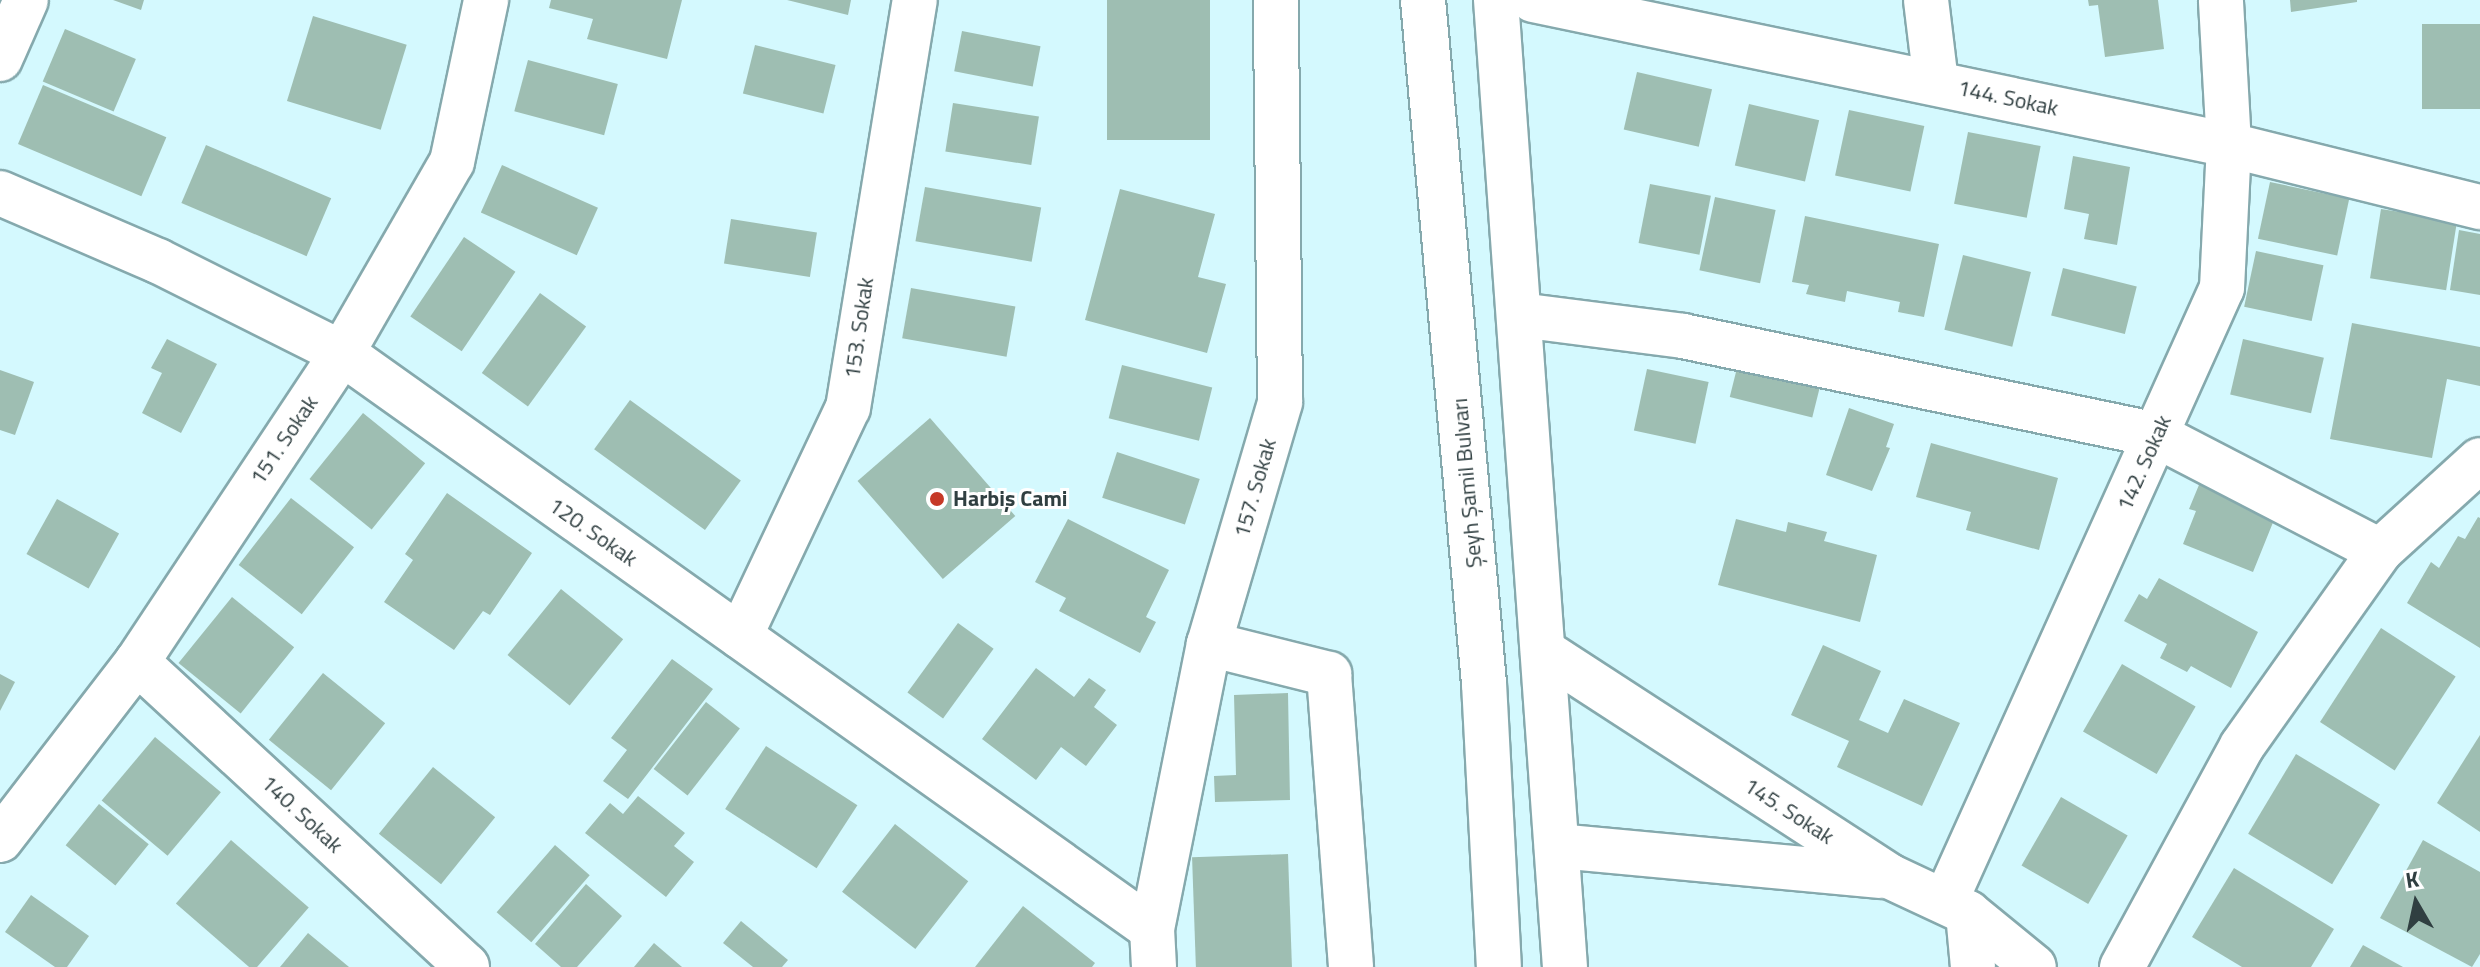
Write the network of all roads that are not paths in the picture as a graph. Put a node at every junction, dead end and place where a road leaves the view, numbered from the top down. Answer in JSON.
{"nodes":[{"id":1,"x":26,"y":0,"type":"edge"},
{"id":2,"x":486,"y":0,"type":"edge"},
{"id":3,"x":915,"y":0,"type":"edge"},
{"id":4,"x":1276,"y":0,"type":"edge"},
{"id":5,"x":1423,"y":0,"type":"edge"},
{"id":6,"x":1496,"y":0,"type":"edge"},
{"id":7,"x":1533,"y":0,"type":"edge"},
{"id":8,"x":1926,"y":0,"type":"edge"},
{"id":9,"x":2221,"y":0,"type":"edge"},
{"id":10,"x":0,"y":59,"type":"edge"},
{"id":11,"x":1936,"y":83,"type":"junction"},
{"id":12,"x":2229,"y":145,"type":"junction"},
{"id":13,"x":3,"y":202,"type":"edge"},
{"id":14,"x":2480,"y":207,"type":"edge"},
{"id":15,"x":1520,"y":315,"type":"junction"},
{"id":16,"x":342,"y":353,"type":"junction"},
{"id":17,"x":2156,"y":435,"type":"junction"},
{"id":18,"x":2472,"y":481,"type":"edge"},
{"id":19,"x":2380,"y":551,"type":"junction"},
{"id":20,"x":740,"y":636,"type":"junction"},
{"id":21,"x":1209,"y":644,"type":"junction"},
{"id":22,"x":1543,"y":651,"type":"junction"},
{"id":23,"x":137,"y":662,"type":"junction"},
{"id":24,"x":0,"y":840,"type":"edge"},
{"id":25,"x":1557,"y":846,"type":"junction"},
{"id":26,"x":1889,"y":876,"type":"junction"},
{"id":27,"x":1957,"y":906,"type":"junction"},
{"id":28,"x":1153,"y":948,"type":"edge"},
{"id":29,"x":467,"y":967,"type":"edge"},
{"id":30,"x":1351,"y":967,"type":"edge"},
{"id":31,"x":1499,"y":967,"type":"edge"},
{"id":32,"x":1565,"y":967,"type":"edge"},
{"id":33,"x":1973,"y":967,"type":"edge"},
{"id":34,"x":2034,"y":967,"type":"edge"},
{"id":35,"x":2122,"y":967,"type":"edge"}],
"edges":[{"from":1,"to":10,"type":"street"},
{"from":2,"to":16,"type":"street","name":"151. Sokak"},
{"from":3,"to":20,"type":"street","name":"153. Sokak"},
{"from":4,"to":21,"type":"street","name":"157. Sokak"},
{"from":5,"to":31,"type":"street","name":"Şeyh Şamil Bulvarı"},
{"from":6,"to":15,"type":"street"},
{"from":7,"to":11,"type":"street","name":"144. Sokak"},
{"from":8,"to":11,"type":"street"},
{"from":9,"to":12,"type":"street","name":"142. Sokak"},
{"from":11,"to":12,"type":"street","name":"144. Sokak"},
{"from":12,"to":14,"type":"street","name":"144. Sokak"},
{"from":12,"to":17,"type":"street","name":"142. Sokak"},
{"from":13,"to":16,"type":"street","name":"120. Sokak"},
{"from":15,"to":17,"type":"street"},
{"from":15,"to":22,"type":"street"},
{"from":16,"to":20,"type":"street","name":"120. Sokak"},
{"from":16,"to":23,"type":"street","name":"151. Sokak"},
{"from":17,"to":19,"type":"street"},
{"from":17,"to":27,"type":"street","name":"142. Sokak"},
{"from":18,"to":19,"type":"street"},
{"from":19,"to":35,"type":"street"},
{"from":20,"to":28,"type":"street","name":"120. Sokak"},
{"from":21,"to":28,"type":"street","name":"157. Sokak"},
{"from":21,"to":30,"type":"street"},
{"from":22,"to":25,"type":"street"},
{"from":22,"to":26,"type":"street","name":"145. Sokak"},
{"from":23,"to":24,"type":"street","name":"151. Sokak"},
{"from":23,"to":29,"type":"street","name":"140. Sokak"},
{"from":25,"to":26,"type":"street"},
{"from":25,"to":32,"type":"street"},
{"from":26,"to":27,"type":"street","name":"145. Sokak"},
{"from":27,"to":33,"type":"street","name":"142. Sokak"},
{"from":27,"to":34,"type":"street","name":"145. Sokak"}]}
